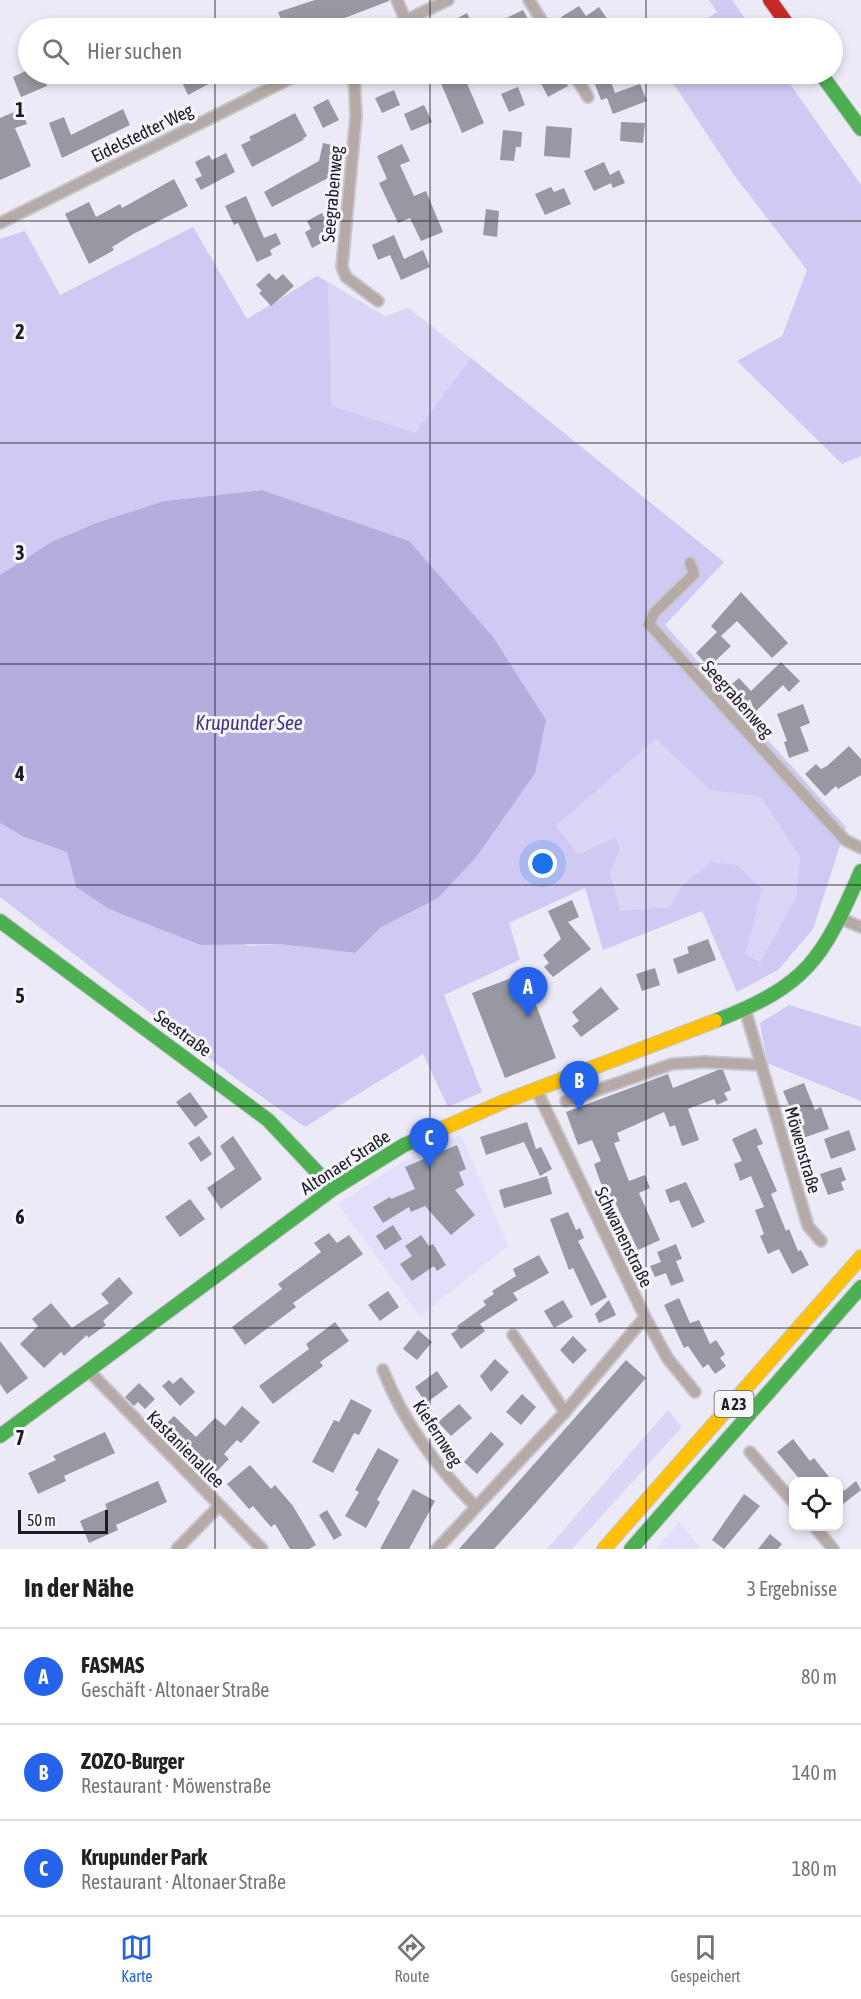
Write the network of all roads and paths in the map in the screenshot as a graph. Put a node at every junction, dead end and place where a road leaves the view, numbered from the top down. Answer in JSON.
{"nodes":[{"id":1,"x":397,"y":0,"type":"edge"},
{"id":2,"x":448,"y":0,"type":"edge"},
{"id":3,"x":529,"y":0,"type":"edge"},
{"id":4,"x":770,"y":0,"type":"edge"},
{"id":5,"x":405,"y":18,"type":"edge"},
{"id":6,"x":412,"y":18,"type":"edge"},
{"id":7,"x":540,"y":18,"type":"edge"},
{"id":8,"x":783,"y":18,"type":"edge"},
{"id":9,"x":279,"y":84,"type":"edge"},
{"id":10,"x":354,"y":84,"type":"edge"},
{"id":11,"x":580,"y":84,"type":"edge"},
{"id":12,"x":828,"y":84,"type":"edge"},
{"id":13,"x":588,"y":97,"type":"dead end"},
{"id":14,"x":861,"y":129,"type":"edge"},
{"id":15,"x":0,"y":223,"type":"edge"},
{"id":16,"x":378,"y":301,"type":"dead end"},
{"id":17,"x":690,"y":563,"type":"dead end"},
{"id":18,"x":861,"y":848,"type":"edge"},
{"id":19,"x":861,"y":871,"type":"edge"},
{"id":20,"x":839,"y":918,"type":"junction"},
{"id":21,"x":0,"y":921,"type":"edge"},
{"id":22,"x":861,"y":927,"type":"edge"},
{"id":23,"x":745,"y":1009,"type":"junction"},
{"id":24,"x":760,"y":1065,"type":"junction"},
{"id":25,"x":536,"y":1089,"type":"junction"},
{"id":26,"x":566,"y":1101,"type":"dead end"},
{"id":27,"x":333,"y":1189,"type":"junction"},
{"id":28,"x":821,"y":1241,"type":"dead end"},
{"id":29,"x":861,"y":1257,"type":"edge"},
{"id":30,"x":861,"y":1287,"type":"edge"},
{"id":31,"x":645,"y":1317,"type":"junction"},
{"id":32,"x":513,"y":1335,"type":"dead end"},
{"id":33,"x":88,"y":1370,"type":"junction"},
{"id":34,"x":383,"y":1370,"type":"dead end"},
{"id":35,"x":695,"y":1392,"type":"dead end"},
{"id":36,"x":565,"y":1413,"type":"junction"},
{"id":37,"x":0,"y":1436,"type":"edge"},
{"id":38,"x":750,"y":1452,"type":"dead end"},
{"id":39,"x":789,"y":1497,"type":"edge"},
{"id":40,"x":219,"y":1506,"type":"junction"},
{"id":41,"x":476,"y":1507,"type":"junction"},
{"id":42,"x":817,"y":1531,"type":"edge"},
{"id":43,"x":177,"y":1549,"type":"edge"},
{"id":44,"x":262,"y":1549,"type":"edge"},
{"id":45,"x":437,"y":1549,"type":"edge"},
{"id":46,"x":604,"y":1549,"type":"edge"},
{"id":47,"x":631,"y":1549,"type":"edge"},
{"id":48,"x":833,"y":1549,"type":"edge"}],
"edges":[{"from":1,"to":5,"type":"street"},
{"from":2,"to":6,"type":"street"},
{"from":3,"to":7,"type":"street"},
{"from":4,"to":8,"type":"main road"},
{"from":9,"to":15,"type":"street","name":"Eidelstedter Weg"},
{"from":10,"to":16,"type":"street","name":"Seegrabenweg"},
{"from":11,"to":13,"type":"street"},
{"from":12,"to":14,"type":"main road"},
{"from":17,"to":18,"type":"street","name":"Seegrabenweg"},
{"from":19,"to":20,"type":"main road","name":"Altonaer Straße"},
{"from":20,"to":22,"type":"street"},
{"from":20,"to":23,"type":"main road","name":"Altonaer Straße"},
{"from":21,"to":27,"type":"main road","name":"Seestraße"},
{"from":23,"to":24,"type":"street","name":"Möwenstraße"},
{"from":23,"to":25,"type":"main road","name":"Altonaer Straße"},
{"from":24,"to":26,"type":"street"},
{"from":24,"to":28,"type":"street","name":"Möwenstraße"},
{"from":25,"to":27,"type":"main road","name":"Altonaer Straße"},
{"from":25,"to":31,"type":"street","name":"Schwanenstraße"},
{"from":27,"to":33,"type":"main road","name":"Altonaer Straße"},
{"from":29,"to":46,"type":"main road","number":"A 23"},
{"from":30,"to":47,"type":"main road","number":"A 23"},
{"from":31,"to":35,"type":"street","name":"Schwanenstraße"},
{"from":31,"to":36,"type":"street"},
{"from":32,"to":36,"type":"street"},
{"from":33,"to":37,"type":"main road","name":"Altonaer Straße"},
{"from":33,"to":40,"type":"street","name":"Kastanienallee"},
{"from":34,"to":41,"type":"street","name":"Kiefernweg"},
{"from":36,"to":41,"type":"street"},
{"from":38,"to":39,"type":"street"},
{"from":40,"to":43,"type":"street"},
{"from":40,"to":44,"type":"street","name":"Kastanienallee"},
{"from":41,"to":45,"type":"street"},
{"from":42,"to":48,"type":"street"}]}
